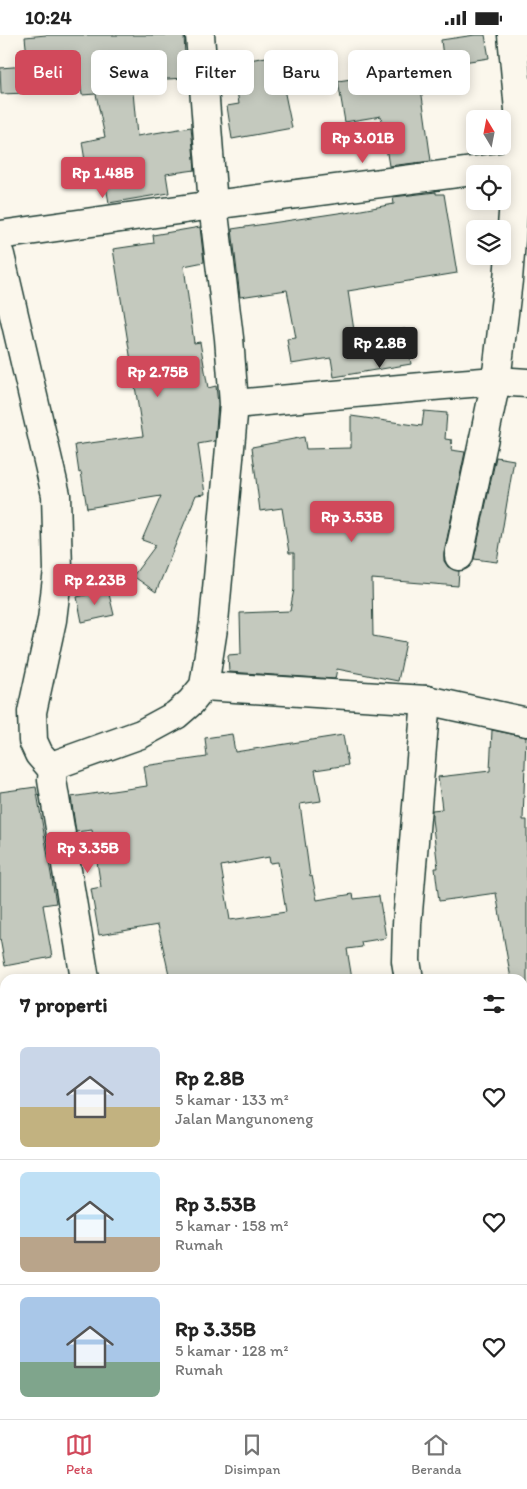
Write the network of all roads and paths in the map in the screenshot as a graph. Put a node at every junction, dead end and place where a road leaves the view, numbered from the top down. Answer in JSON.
{"nodes":[{"id":1,"x":200,"y":35,"type":"edge"},
{"id":2,"x":512,"y":35,"type":"edge"},
{"id":3,"x":524,"y":121,"type":"edge"},
{"id":4,"x":518,"y":165,"type":"junction"},
{"id":5,"x":213,"y":205,"type":"junction"},
{"id":6,"x":0,"y":235,"type":"edge"},
{"id":7,"x":0,"y":255,"type":"edge"},
{"id":8,"x":496,"y":381,"type":"junction"},
{"id":9,"x":527,"y":383,"type":"edge"},
{"id":10,"x":234,"y":404,"type":"junction"},
{"id":11,"x":459,"y":555,"type":"dead end"},
{"id":12,"x":204,"y":686,"type":"junction"},
{"id":13,"x":426,"y":700,"type":"junction"},
{"id":14,"x":527,"y":722,"type":"edge"},
{"id":15,"x":53,"y":770,"type":"junction"},
{"id":16,"x":84,"y":974,"type":"edge"},
{"id":17,"x":407,"y":974,"type":"edge"}],
"edges":[{"from":1,"to":5,"type":"street"},
{"from":2,"to":3,"type":"street"},
{"from":3,"to":4,"type":"street"},
{"from":4,"to":5,"type":"street"},
{"from":4,"to":8,"type":"street"},
{"from":5,"to":6,"type":"street"},
{"from":5,"to":10,"type":"street"},
{"from":7,"to":15,"type":"street"},
{"from":8,"to":9,"type":"street"},
{"from":8,"to":10,"type":"street"},
{"from":8,"to":11,"type":"street"},
{"from":10,"to":12,"type":"street"},
{"from":12,"to":13,"type":"street"},
{"from":12,"to":15,"type":"street"},
{"from":13,"to":14,"type":"street"},
{"from":13,"to":17,"type":"street"},
{"from":15,"to":16,"type":"street"}]}
